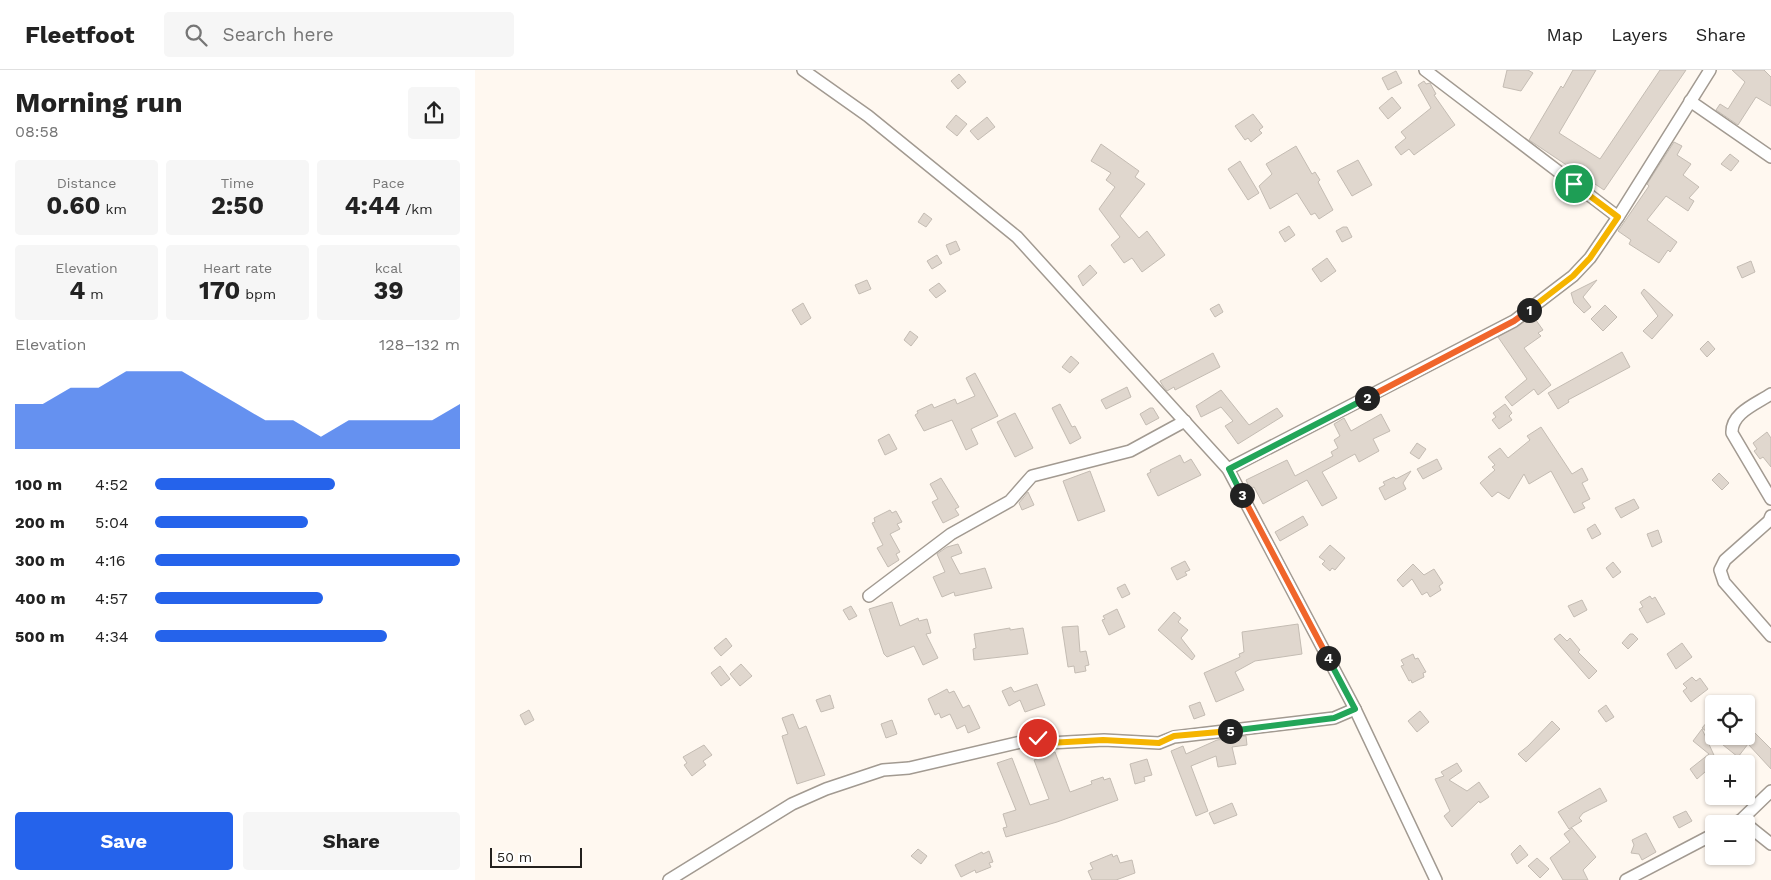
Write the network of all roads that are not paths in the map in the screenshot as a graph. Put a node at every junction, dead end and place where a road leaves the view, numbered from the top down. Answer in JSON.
{"nodes":[{"id":1,"x":803,"y":70,"type":"edge"},
{"id":2,"x":1425,"y":70,"type":"edge"},
{"id":3,"x":1710,"y":70,"type":"edge"},
{"id":4,"x":1689,"y":101,"type":"junction"},
{"id":5,"x":1771,"y":158,"type":"edge"},
{"id":6,"x":1618,"y":217,"type":"junction"},
{"id":7,"x":1771,"y":394,"type":"edge"},
{"id":8,"x":1185,"y":421,"type":"junction"},
{"id":9,"x":1229,"y":469,"type":"junction"},
{"id":10,"x":1771,"y":499,"type":"edge"},
{"id":11,"x":1771,"y":516,"type":"edge"},
{"id":12,"x":869,"y":596,"type":"dead end"},
{"id":13,"x":1771,"y":636,"type":"edge"},
{"id":14,"x":1355,"y":709,"type":"junction"},
{"id":15,"x":1771,"y":792,"type":"edge"},
{"id":16,"x":1749,"y":815,"type":"edge"},
{"id":17,"x":1755,"y":832,"type":"edge"},
{"id":18,"x":1705,"y":839,"type":"edge"},
{"id":19,"x":1771,"y":844,"type":"edge"},
{"id":20,"x":669,"y":880,"type":"edge"},
{"id":21,"x":1437,"y":880,"type":"edge"},
{"id":22,"x":1626,"y":880,"type":"edge"}],
"edges":[{"from":1,"to":8,"type":"street"},
{"from":2,"to":6,"type":"street"},
{"from":3,"to":4,"type":"street"},
{"from":4,"to":5,"type":"street"},
{"from":4,"to":6,"type":"street"},
{"from":6,"to":9,"type":"street"},
{"from":7,"to":10,"type":"street"},
{"from":8,"to":9,"type":"street"},
{"from":8,"to":12,"type":"street"},
{"from":9,"to":14,"type":"street"},
{"from":11,"to":13,"type":"street"},
{"from":14,"to":20,"type":"street"},
{"from":14,"to":21,"type":"street"},
{"from":15,"to":16,"type":"street"},
{"from":17,"to":19,"type":"street"},
{"from":18,"to":22,"type":"street"}]}
